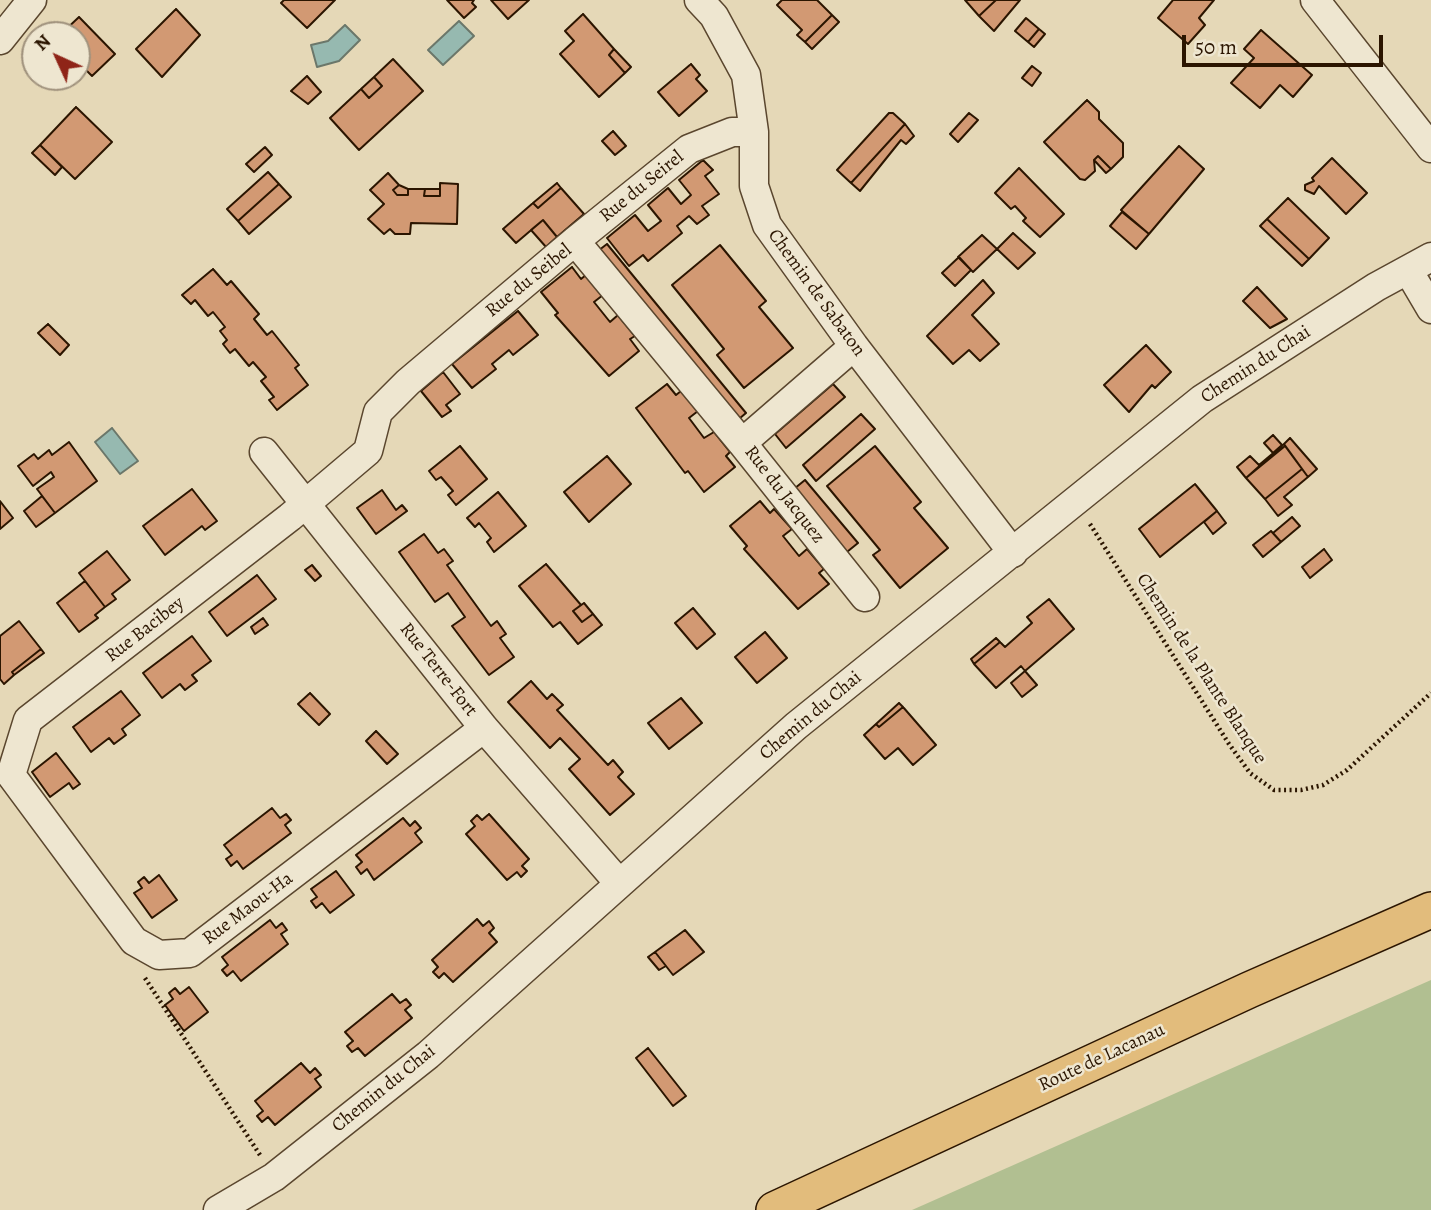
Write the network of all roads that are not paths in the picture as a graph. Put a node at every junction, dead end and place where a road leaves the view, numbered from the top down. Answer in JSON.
{"nodes":[{"id":1,"x":32,"y":0,"type":"edge"},
{"id":2,"x":699,"y":0,"type":"edge"},
{"id":3,"x":1315,"y":0,"type":"edge"},
{"id":4,"x":0,"y":40,"type":"edge"},
{"id":5,"x":754,"y":132,"type":"junction"},
{"id":6,"x":1431,"y":148,"type":"edge"},
{"id":7,"x":575,"y":241,"type":"junction"},
{"id":8,"x":1420,"y":263,"type":"edge"},
{"id":9,"x":1431,"y":309,"type":"edge"},
{"id":10,"x":854,"y":346,"type":"junction"},
{"id":11,"x":742,"y":443,"type":"junction"},
{"id":12,"x":264,"y":452,"type":"dead end"},
{"id":13,"x":307,"y":503,"type":"junction"},
{"id":14,"x":1013,"y":553,"type":"junction"},
{"id":15,"x":865,"y":597,"type":"dead end"},
{"id":16,"x":484,"y":728,"type":"junction"},
{"id":17,"x":10,"y":775,"type":"joint"},
{"id":18,"x":619,"y":883,"type":"junction"},
{"id":19,"x":1431,"y":910,"type":"edge"},
{"id":20,"x":218,"y":1210,"type":"edge"},
{"id":21,"x":774,"y":1210,"type":"edge"}],
"edges":[{"from":1,"to":4,"type":"street"},
{"from":2,"to":5,"type":"street","name":"Chemin de Sabaton"},
{"from":3,"to":6,"type":"street"},
{"from":5,"to":7,"type":"street","name":"Rue du Seirel"},
{"from":5,"to":10,"type":"street","name":"Chemin de Sabaton"},
{"from":7,"to":11,"type":"street","name":"Rue du Seibel"},
{"from":7,"to":13,"type":"street","name":"Rue du Seibel"},
{"from":8,"to":9,"type":"street"},
{"from":8,"to":14,"type":"street","name":"Chemin du Chai"},
{"from":10,"to":11,"type":"street","name":"Rue du Jacquez"},
{"from":10,"to":14,"type":"street","name":"Chemin de Sabaton"},
{"from":11,"to":15,"type":"street","name":"Rue du Jacquez"},
{"from":12,"to":13,"type":"street","name":"Rue Terre-Fort"},
{"from":13,"to":16,"type":"street","name":"Rue Terre-Fort"},
{"from":13,"to":17,"type":"street","name":"Rue Bacibey"},
{"from":14,"to":18,"type":"street","name":"Chemin du Chai"},
{"from":16,"to":17,"type":"street","name":"Rue Maou-Ha"},
{"from":16,"to":18,"type":"street","name":"Rue Terre-Fort"},
{"from":18,"to":20,"type":"street","name":"Chemin du Chai"},
{"from":19,"to":21,"type":"main road","name":"Route de Lacanau"}]}
